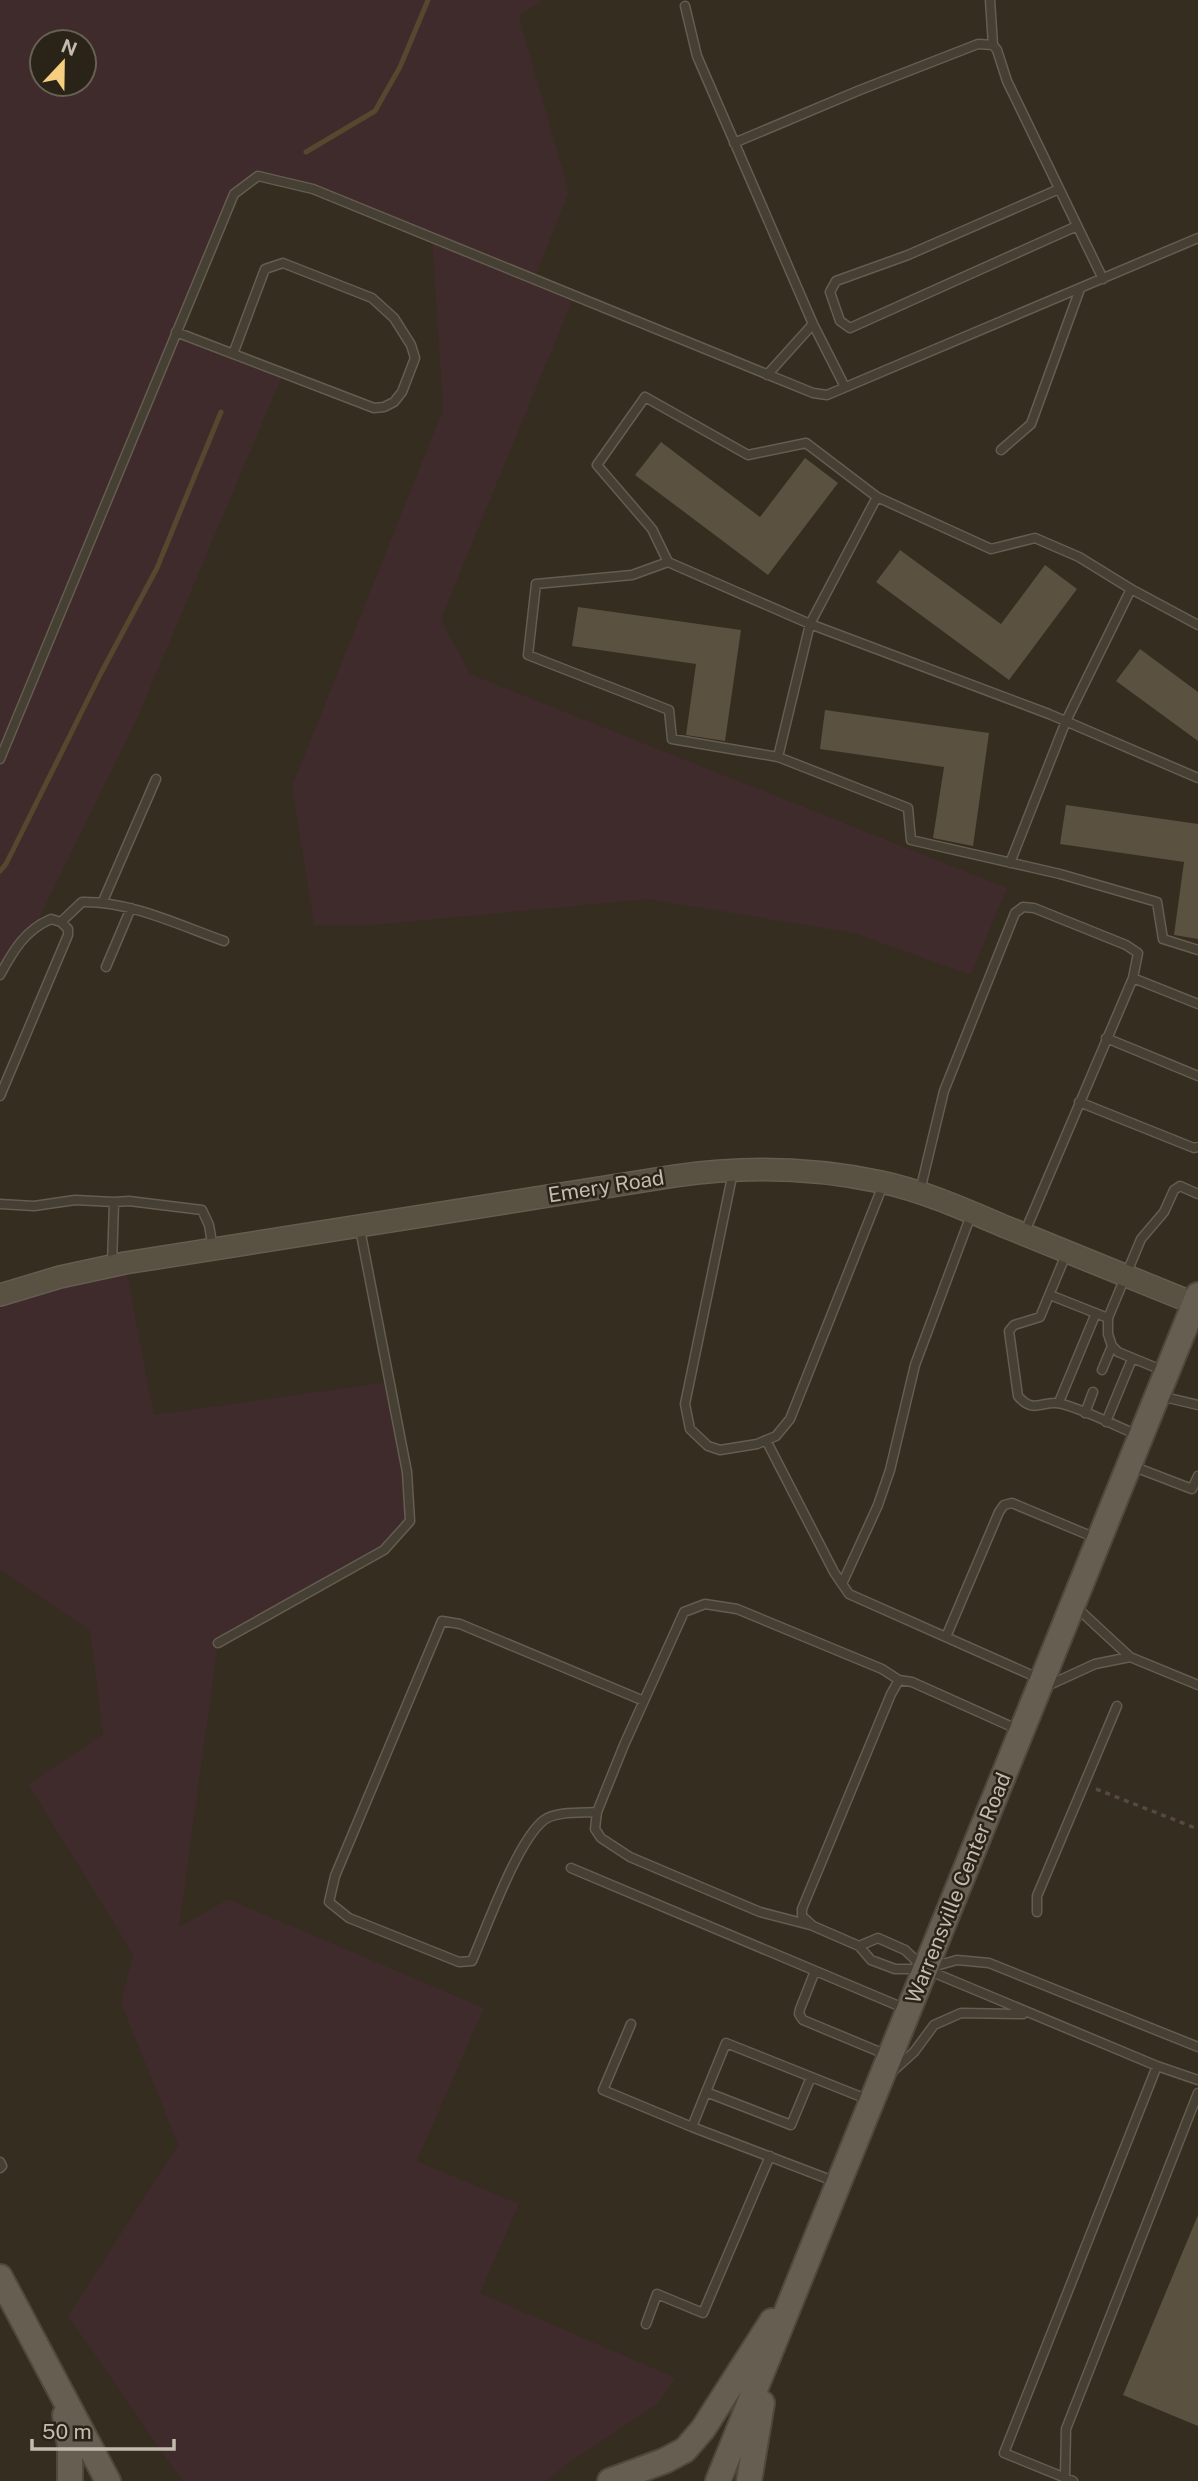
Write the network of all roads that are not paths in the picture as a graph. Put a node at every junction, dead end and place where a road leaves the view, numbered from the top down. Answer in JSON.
{"nodes":[{"id":1,"x":990,"y":0,"type":"edge"},
{"id":2,"x":685,"y":6,"type":"dead end"},
{"id":3,"x":993,"y":45,"type":"junction"},
{"id":4,"x":734,"y":143,"type":"junction"},
{"id":5,"x":1059,"y":189,"type":"junction"},
{"id":6,"x":1077,"y":226,"type":"junction"},
{"id":7,"x":1198,"y":238,"type":"edge"},
{"id":8,"x":1103,"y":279,"type":"junction"},
{"id":9,"x":1080,"y":289,"type":"junction"},
{"id":10,"x":813,"y":324,"type":"junction"},
{"id":11,"x":176,"y":332,"type":"junction"},
{"id":12,"x":233,"y":354,"type":"junction"},
{"id":13,"x":767,"y":374,"type":"junction"},
{"id":14,"x":845,"y":387,"type":"junction"},
{"id":15,"x":1001,"y":450,"type":"dead end"},
{"id":16,"x":877,"y":497,"type":"junction"},
{"id":17,"x":668,"y":562,"type":"junction"},
{"id":18,"x":1131,"y":589,"type":"junction"},
{"id":19,"x":810,"y":624,"type":"junction"},
{"id":20,"x":1198,"y":625,"type":"edge"},
{"id":21,"x":1066,"y":722,"type":"junction"},
{"id":22,"x":778,"y":757,"type":"junction"},
{"id":23,"x":0,"y":759,"type":"edge"},
{"id":24,"x":1198,"y":778,"type":"edge"},
{"id":25,"x":156,"y":779,"type":"dead end"},
{"id":26,"x":1010,"y":863,"type":"junction"},
{"id":27,"x":103,"y":901,"type":"junction"},
{"id":28,"x":131,"y":908,"type":"junction"},
{"id":29,"x":61,"y":922,"type":"junction"},
{"id":30,"x":224,"y":941,"type":"dead end"},
{"id":31,"x":1198,"y":950,"type":"edge"},
{"id":32,"x":106,"y":967,"type":"dead end"},
{"id":33,"x":0,"y":975,"type":"edge"},
{"id":34,"x":1133,"y":978,"type":"junction"},
{"id":35,"x":1198,"y":1004,"type":"edge"},
{"id":36,"x":1106,"y":1038,"type":"junction"},
{"id":37,"x":1198,"y":1076,"type":"edge"},
{"id":38,"x":0,"y":1096,"type":"edge"},
{"id":39,"x":1079,"y":1102,"type":"junction"},
{"id":40,"x":1198,"y":1147,"type":"edge"},
{"id":41,"x":733,"y":1171,"type":"junction"},
{"id":42,"x":884,"y":1183,"type":"junction"},
{"id":43,"x":919,"y":1194,"type":"junction"},
{"id":44,"x":1198,"y":1194,"type":"edge"},
{"id":45,"x":114,"y":1202,"type":"junction"},
{"id":46,"x":0,"y":1203,"type":"edge"},
{"id":47,"x":972,"y":1213,"type":"junction"},
{"id":48,"x":359,"y":1226,"type":"junction"},
{"id":49,"x":1024,"y":1234,"type":"junction"},
{"id":50,"x":213,"y":1249,"type":"junction"},
{"id":51,"x":1067,"y":1251,"type":"junction"},
{"id":52,"x":112,"y":1265,"type":"junction"},
{"id":53,"x":1126,"y":1275,"type":"junction"},
{"id":54,"x":0,"y":1295,"type":"edge"},
{"id":55,"x":1050,"y":1295,"type":"junction"},
{"id":56,"x":1197,"y":1301,"type":"edge"},
{"id":57,"x":1096,"y":1313,"type":"junction"},
{"id":58,"x":1108,"y":1318,"type":"junction"},
{"id":59,"x":1112,"y":1346,"type":"junction"},
{"id":60,"x":1132,"y":1359,"type":"junction"},
{"id":61,"x":1102,"y":1370,"type":"dead end"},
{"id":62,"x":1166,"y":1373,"type":"junction"},
{"id":63,"x":1093,"y":1392,"type":"dead end"},
{"id":64,"x":1157,"y":1396,"type":"junction"},
{"id":65,"x":1059,"y":1402,"type":"junction"},
{"id":66,"x":1198,"y":1405,"type":"edge"},
{"id":67,"x":1085,"y":1413,"type":"junction"},
{"id":68,"x":1106,"y":1422,"type":"junction"},
{"id":69,"x":1141,"y":1436,"type":"junction"},
{"id":70,"x":766,"y":1440,"type":"junction"},
{"id":71,"x":1129,"y":1465,"type":"junction"},
{"id":72,"x":1198,"y":1476,"type":"edge"},
{"id":73,"x":1099,"y":1539,"type":"junction"},
{"id":74,"x":842,"y":1584,"type":"junction"},
{"id":75,"x":1073,"y":1604,"type":"junction"},
{"id":76,"x":946,"y":1637,"type":"junction"},
{"id":77,"x":218,"y":1643,"type":"dead end"},
{"id":78,"x":1130,"y":1657,"type":"junction"},
{"id":79,"x":899,"y":1680,"type":"junction"},
{"id":80,"x":1040,"y":1685,"type":"junction"},
{"id":81,"x":1198,"y":1685,"type":"edge"},
{"id":82,"x":644,"y":1701,"type":"junction"},
{"id":83,"x":1117,"y":1706,"type":"dead end"},
{"id":84,"x":1021,"y":1731,"type":"junction"},
{"id":85,"x":597,"y":1812,"type":"junction"},
{"id":86,"x":571,"y":1868,"type":"dead end"},
{"id":87,"x":1037,"y":1912,"type":"dead end"},
{"id":88,"x":813,"y":1926,"type":"junction"},
{"id":89,"x":859,"y":1946,"type":"junction"},
{"id":90,"x":925,"y":1969,"type":"junction"},
{"id":91,"x":815,"y":1970,"type":"junction"},
{"id":92,"x":908,"y":2010,"type":"junction"},
{"id":93,"x":1031,"y":2014,"type":"junction"},
{"id":94,"x":631,"y":2024,"type":"dead end"},
{"id":95,"x":1198,"y":2047,"type":"edge"},
{"id":96,"x":890,"y":2056,"type":"junction"},
{"id":97,"x":1157,"y":2066,"type":"junction"},
{"id":98,"x":811,"y":2077,"type":"junction"},
{"id":99,"x":1198,"y":2080,"type":"edge"},
{"id":100,"x":706,"y":2092,"type":"junction"},
{"id":101,"x":875,"y":2092,"type":"junction"},
{"id":102,"x":1198,"y":2092,"type":"edge"},
{"id":103,"x":692,"y":2127,"type":"junction"},
{"id":104,"x":770,"y":2157,"type":"junction"},
{"id":105,"x":0,"y":2162,"type":"edge"},
{"id":106,"x":0,"y":2168,"type":"edge"},
{"id":107,"x":839,"y":2183,"type":"junction"},
{"id":108,"x":802,"y":2273,"type":"junction"},
{"id":109,"x":0,"y":2277,"type":"edge"},
{"id":110,"x":646,"y":2324,"type":"dead end"},
{"id":111,"x":768,"y":2360,"type":"junction"},
{"id":112,"x":63,"y":2397,"type":"junction"},
{"id":113,"x":1069,"y":2479,"type":"edge"},
{"id":114,"x":70,"y":2481,"type":"edge"},
{"id":115,"x":108,"y":2481,"type":"edge"},
{"id":116,"x":610,"y":2481,"type":"edge"},
{"id":117,"x":719,"y":2481,"type":"edge"},
{"id":118,"x":749,"y":2481,"type":"edge"}],
"edges":[{"from":1,"to":3,"type":"lane"},
{"from":2,"to":4,"type":"lane"},
{"from":3,"to":4,"type":"lane"},
{"from":3,"to":5,"type":"lane"},
{"from":4,"to":10,"type":"lane"},
{"from":5,"to":6,"type":"lane"},
{"from":5,"to":6,"type":"lane"},
{"from":6,"to":8,"type":"lane"},
{"from":7,"to":8,"type":"lane"},
{"from":8,"to":9,"type":"lane"},
{"from":9,"to":14,"type":"lane"},
{"from":9,"to":15,"type":"lane"},
{"from":10,"to":13,"type":"lane"},
{"from":10,"to":14,"type":"lane"},
{"from":11,"to":12,"type":"lane"},
{"from":11,"to":13,"type":"lane"},
{"from":11,"to":23,"type":"lane"},
{"from":12,"to":12,"type":"lane"},
{"from":13,"to":14,"type":"lane"},
{"from":16,"to":17,"type":"lane"},
{"from":16,"to":18,"type":"lane"},
{"from":16,"to":19,"type":"lane"},
{"from":17,"to":19,"type":"lane"},
{"from":17,"to":22,"type":"lane"},
{"from":18,"to":20,"type":"lane"},
{"from":18,"to":21,"type":"lane"},
{"from":19,"to":21,"type":"lane"},
{"from":19,"to":22,"type":"lane"},
{"from":21,"to":24,"type":"lane"},
{"from":21,"to":26,"type":"lane"},
{"from":22,"to":26,"type":"lane"},
{"from":25,"to":27,"type":"lane"},
{"from":26,"to":31,"type":"lane"},
{"from":27,"to":28,"type":"lane"},
{"from":27,"to":29,"type":"lane"},
{"from":28,"to":30,"type":"lane"},
{"from":28,"to":32,"type":"lane"},
{"from":29,"to":33,"type":"lane"},
{"from":29,"to":38,"type":"lane"},
{"from":34,"to":35,"type":"lane"},
{"from":34,"to":36,"type":"lane"},
{"from":34,"to":43,"type":"lane"},
{"from":36,"to":37,"type":"lane"},
{"from":36,"to":39,"type":"lane"},
{"from":39,"to":40,"type":"lane"},
{"from":39,"to":49,"type":"lane"},
{"from":41,"to":42,"type":"street","name":"Emery Road"},
{"from":41,"to":48,"type":"street","name":"Emery Road"},
{"from":41,"to":70,"type":"lane"},
{"from":42,"to":43,"type":"street","name":"Emery Road"},
{"from":42,"to":70,"type":"lane"},
{"from":43,"to":47,"type":"street","name":"Emery Road"},
{"from":44,"to":53,"type":"lane"},
{"from":45,"to":46,"type":"lane"},
{"from":45,"to":50,"type":"lane"},
{"from":45,"to":52,"type":"lane"},
{"from":47,"to":49,"type":"street","name":"Emery Road"},
{"from":47,"to":74,"type":"lane"},
{"from":48,"to":50,"type":"street","name":"Emery Road"},
{"from":48,"to":77,"type":"lane"},
{"from":49,"to":51,"type":"street","name":"Emery Road"},
{"from":50,"to":52,"type":"street","name":"Emery Road"},
{"from":51,"to":53,"type":"street","name":"Emery Road"},
{"from":51,"to":55,"type":"lane"},
{"from":52,"to":54,"type":"street","name":"Emery Road"},
{"from":53,"to":56,"type":"street","name":"Emery Road"},
{"from":53,"to":58,"type":"lane"},
{"from":55,"to":57,"type":"lane"},
{"from":55,"to":65,"type":"lane"},
{"from":56,"to":62,"type":"main road","name":"Warrensville Center Road"},
{"from":57,"to":58,"type":"lane"},
{"from":57,"to":65,"type":"lane"},
{"from":58,"to":59,"type":"lane"},
{"from":59,"to":60,"type":"lane"},
{"from":59,"to":61,"type":"lane"},
{"from":60,"to":62,"type":"lane"},
{"from":60,"to":68,"type":"lane"},
{"from":62,"to":64,"type":"main road","name":"Warrensville Center Road"},
{"from":63,"to":67,"type":"lane"},
{"from":64,"to":66,"type":"lane"},
{"from":64,"to":69,"type":"main road","name":"Warrensville Center Road"},
{"from":65,"to":67,"type":"lane"},
{"from":67,"to":68,"type":"lane"},
{"from":68,"to":69,"type":"lane"},
{"from":69,"to":71,"type":"main road","name":"Warrensville Center Road"},
{"from":70,"to":74,"type":"lane"},
{"from":71,"to":72,"type":"lane"},
{"from":71,"to":73,"type":"main road","name":"Warrensville Center Road"},
{"from":73,"to":75,"type":"main road","name":"Warrensville Center Road"},
{"from":73,"to":76,"type":"lane"},
{"from":74,"to":76,"type":"lane"},
{"from":75,"to":78,"type":"lane"},
{"from":75,"to":80,"type":"main road","name":"Warrensville Center Road"},
{"from":76,"to":80,"type":"lane"},
{"from":78,"to":80,"type":"lane"},
{"from":78,"to":81,"type":"lane"},
{"from":79,"to":82,"type":"lane"},
{"from":79,"to":84,"type":"lane"},
{"from":79,"to":88,"type":"lane"},
{"from":80,"to":84,"type":"main road","name":"Warrensville Center Road"},
{"from":82,"to":85,"type":"lane"},
{"from":82,"to":85,"type":"lane"},
{"from":83,"to":87,"type":"lane"},
{"from":84,"to":90,"type":"main road","name":"Warrensville Center Road"},
{"from":85,"to":88,"type":"lane"},
{"from":86,"to":91,"type":"lane"},
{"from":88,"to":89,"type":"lane"},
{"from":89,"to":90,"type":"lane"},
{"from":89,"to":90,"type":"lane"},
{"from":90,"to":92,"type":"main road","name":"Warrensville Center Road"},
{"from":90,"to":93,"type":"lane"},
{"from":90,"to":95,"type":"lane"},
{"from":91,"to":92,"type":"lane"},
{"from":91,"to":96,"type":"lane"},
{"from":92,"to":96,"type":"main road","name":"Warrensville Center Road"},
{"from":93,"to":97,"type":"lane"},
{"from":93,"to":101,"type":"lane"},
{"from":94,"to":103,"type":"lane"},
{"from":96,"to":101,"type":"main road","name":"Warrensville Center Road"},
{"from":97,"to":99,"type":"lane"},
{"from":97,"to":113,"type":"lane"},
{"from":98,"to":100,"type":"lane"},
{"from":98,"to":100,"type":"lane"},
{"from":98,"to":101,"type":"lane"},
{"from":100,"to":103,"type":"lane"},
{"from":101,"to":107,"type":"main road","name":"Warrensville Center Road"},
{"from":102,"to":113,"type":"lane"},
{"from":103,"to":104,"type":"lane"},
{"from":104,"to":107,"type":"lane"},
{"from":104,"to":110,"type":"lane"},
{"from":105,"to":106,"type":"lane"},
{"from":107,"to":108,"type":"main road","name":"Warrensville Center Road"},
{"from":108,"to":111,"type":"main road","name":"Warrensville Center Road"},
{"from":108,"to":116,"type":"main road"},
{"from":109,"to":112,"type":"main road"},
{"from":111,"to":117,"type":"main road","name":"Warrensville Center Road"},
{"from":111,"to":118,"type":"main road"},
{"from":112,"to":114,"type":"main road"},
{"from":112,"to":115,"type":"main road"}]}
